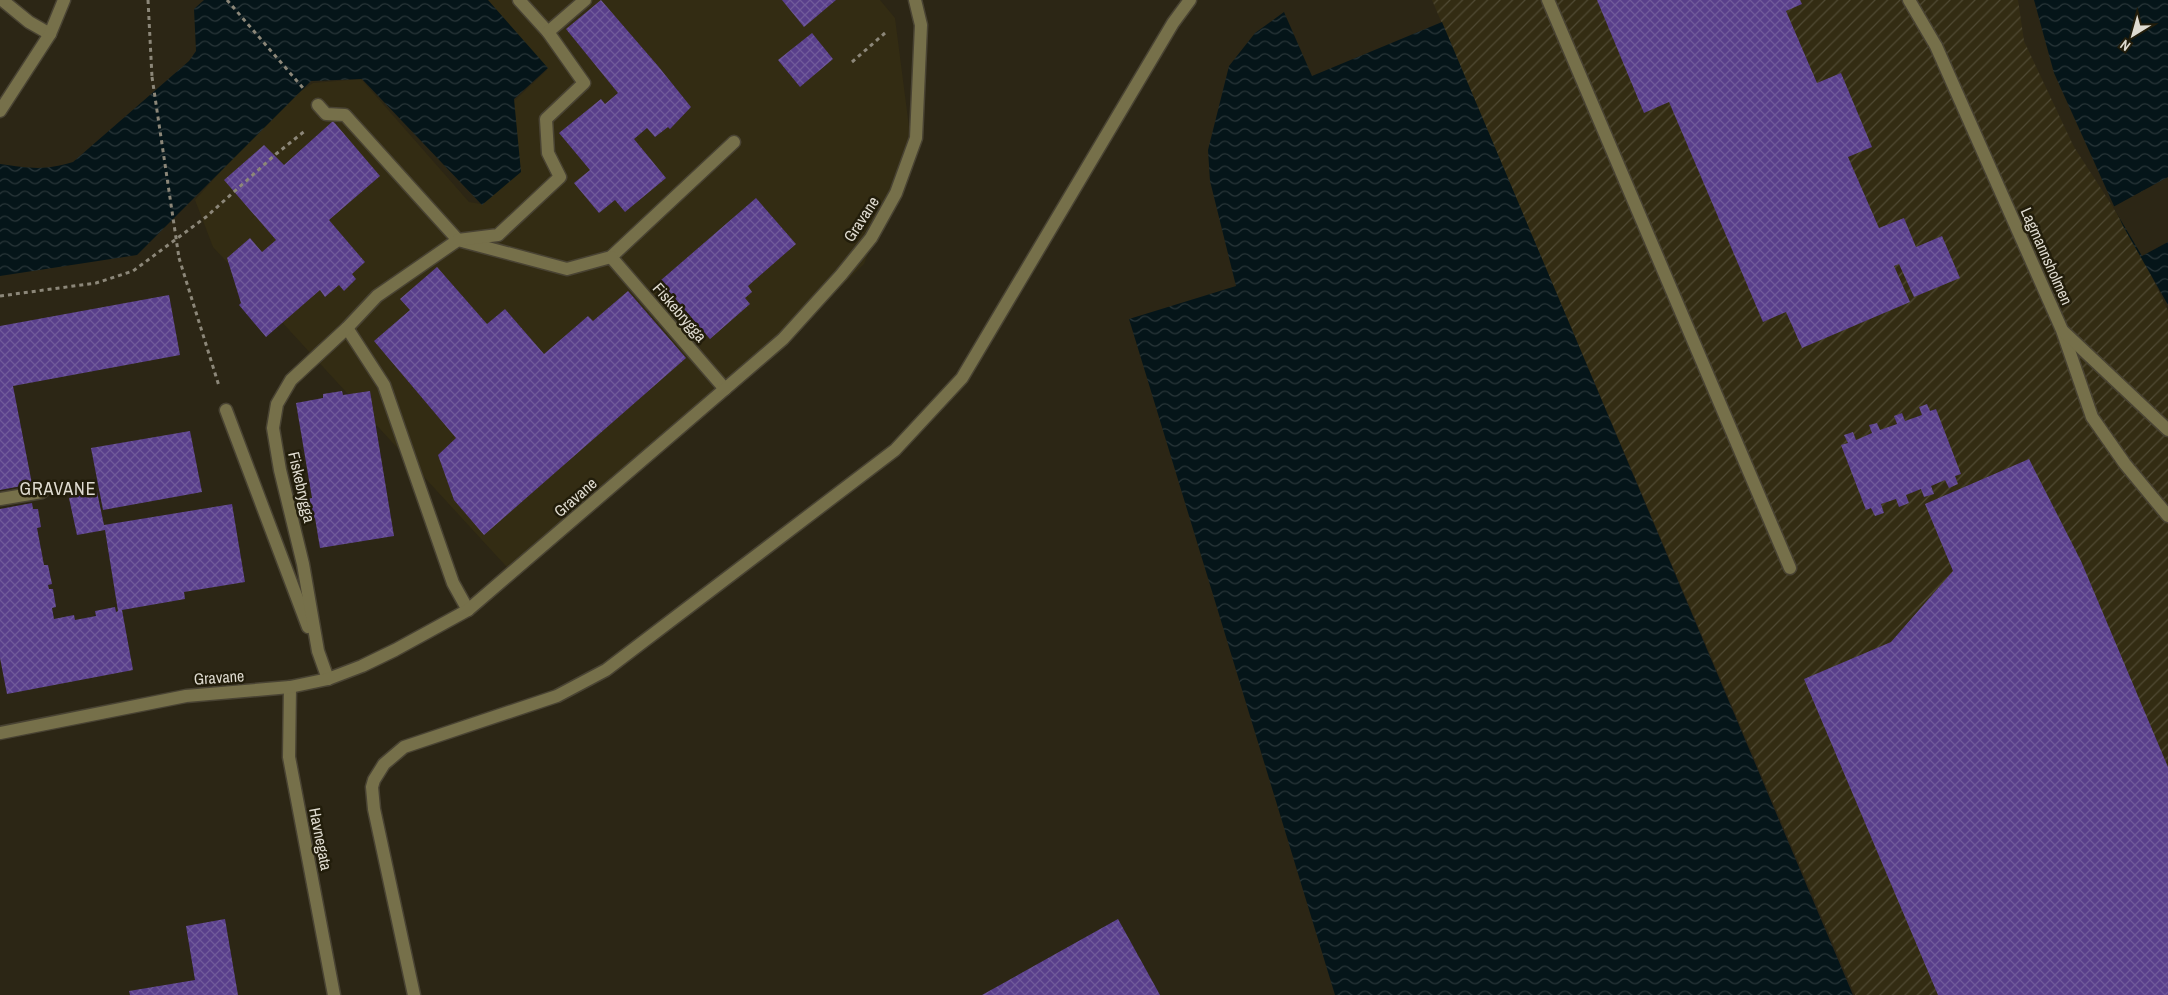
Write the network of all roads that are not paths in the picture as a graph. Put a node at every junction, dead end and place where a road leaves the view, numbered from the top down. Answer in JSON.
{"nodes":[{"id":1,"x":2,"y":0,"type":"edge"},
{"id":2,"x":64,"y":0,"type":"edge"},
{"id":3,"x":519,"y":0,"type":"edge"},
{"id":4,"x":585,"y":0,"type":"edge"},
{"id":5,"x":915,"y":0,"type":"edge"},
{"id":6,"x":1190,"y":0,"type":"edge"},
{"id":7,"x":1548,"y":0,"type":"edge"},
{"id":8,"x":1909,"y":0,"type":"edge"},
{"id":9,"x":548,"y":32,"type":"junction"},
{"id":10,"x":50,"y":34,"type":"junction"},
{"id":11,"x":322,"y":110,"type":"road end"},
{"id":12,"x":0,"y":111,"type":"edge"},
{"id":13,"x":734,"y":142,"type":"dead end"},
{"id":14,"x":458,"y":240,"type":"junction"},
{"id":15,"x":611,"y":257,"type":"junction"},
{"id":16,"x":347,"y":328,"type":"junction"},
{"id":17,"x":2062,"y":330,"type":"junction"},
{"id":18,"x":725,"y":389,"type":"junction"},
{"id":19,"x":226,"y":410,"type":"road end"},
{"id":20,"x":2168,"y":430,"type":"edge"},
{"id":21,"x":42,"y":492,"type":"dead end"},
{"id":22,"x":0,"y":499,"type":"edge"},
{"id":23,"x":2168,"y":516,"type":"edge"},
{"id":24,"x":1790,"y":568,"type":"dead end"},
{"id":25,"x":468,"y":610,"type":"junction"},
{"id":26,"x":328,"y":679,"type":"junction"},
{"id":27,"x":290,"y":687,"type":"junction"},
{"id":28,"x":0,"y":733,"type":"edge"},
{"id":29,"x":334,"y":995,"type":"edge"},
{"id":30,"x":414,"y":995,"type":"edge"}],
"edges":[{"from":1,"to":10,"type":"street"},
{"from":2,"to":10,"type":"street"},
{"from":3,"to":9,"type":"street","name":"Fiskebrygga"},
{"from":4,"to":9,"type":"street"},
{"from":5,"to":18,"type":"street","name":"Gravane"},
{"from":6,"to":30,"type":"street"},
{"from":7,"to":24,"type":"street"},
{"from":8,"to":17,"type":"street","name":"Lagmannsholmen"},
{"from":9,"to":14,"type":"street","name":"Fiskebrygga"},
{"from":10,"to":12,"type":"street"},
{"from":11,"to":14,"type":"street"},
{"from":13,"to":15,"type":"street"},
{"from":14,"to":15,"type":"street"},
{"from":14,"to":16,"type":"street","name":"Fiskebrygga"},
{"from":15,"to":18,"type":"street","name":"Fiskebrygga"},
{"from":16,"to":25,"type":"street"},
{"from":16,"to":26,"type":"street","name":"Fiskebrygga"},
{"from":17,"to":20,"type":"street"},
{"from":17,"to":23,"type":"street","name":"Lagmannsholmen"},
{"from":18,"to":25,"type":"street","name":"Gravane"},
{"from":19,"to":26,"type":"street"},
{"from":21,"to":22,"type":"street"},
{"from":25,"to":26,"type":"street","name":"Gravane"},
{"from":26,"to":27,"type":"street","name":"Gravane"},
{"from":27,"to":28,"type":"street","name":"Gravane"},
{"from":27,"to":29,"type":"street","name":"Havnegata"}]}
